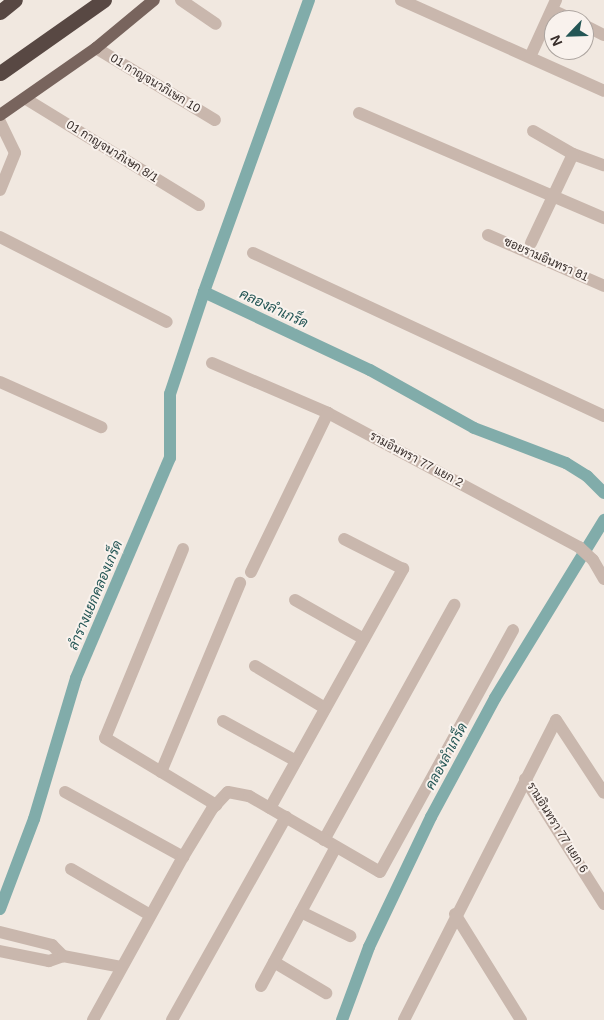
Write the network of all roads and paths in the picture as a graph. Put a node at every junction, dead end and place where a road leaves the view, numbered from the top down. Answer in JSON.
{"nodes":[{"id":1,"x":15,"y":0,"type":"edge"},
{"id":2,"x":104,"y":0,"type":"edge"},
{"id":3,"x":154,"y":0,"type":"edge"},
{"id":4,"x":181,"y":0,"type":"edge"},
{"id":5,"x":401,"y":0,"type":"edge"},
{"id":6,"x":554,"y":5,"type":"edge"},
{"id":7,"x":0,"y":12,"type":"edge"},
{"id":8,"x":216,"y":24,"type":"dead end"},
{"id":9,"x":96,"y":48,"type":"junction"},
{"id":10,"x":530,"y":57,"type":"junction"},
{"id":11,"x":0,"y":73,"type":"edge"},
{"id":12,"x":604,"y":91,"type":"edge"},
{"id":13,"x":26,"y":99,"type":"junction"},
{"id":14,"x":359,"y":112,"type":"dead end"},
{"id":15,"x":0,"y":115,"type":"edge"},
{"id":16,"x":215,"y":120,"type":"dead end"},
{"id":17,"x":0,"y":122,"type":"edge"},
{"id":18,"x":533,"y":131,"type":"dead end"},
{"id":19,"x":573,"y":154,"type":"junction"},
{"id":20,"x":604,"y":165,"type":"edge"},
{"id":21,"x":0,"y":190,"type":"edge"},
{"id":22,"x":555,"y":196,"type":"junction"},
{"id":23,"x":199,"y":205,"type":"dead end"},
{"id":24,"x":604,"y":218,"type":"edge"},
{"id":25,"x":488,"y":235,"type":"dead end"},
{"id":26,"x":0,"y":237,"type":"edge"},
{"id":27,"x":531,"y":243,"type":"dead end"},
{"id":28,"x":253,"y":253,"type":"dead end"},
{"id":29,"x":604,"y":286,"type":"edge"},
{"id":30,"x":167,"y":322,"type":"dead end"},
{"id":31,"x":212,"y":363,"type":"dead end"},
{"id":32,"x":0,"y":382,"type":"edge"},
{"id":33,"x":328,"y":413,"type":"junction"},
{"id":34,"x":604,"y":416,"type":"edge"},
{"id":35,"x":101,"y":427,"type":"dead end"},
{"id":36,"x":344,"y":540,"type":"dead end"},
{"id":37,"x":183,"y":549,"type":"dead end"},
{"id":38,"x":251,"y":572,"type":"dead end"},
{"id":39,"x":604,"y":579,"type":"edge"},
{"id":40,"x":240,"y":583,"type":"dead end"},
{"id":41,"x":295,"y":600,"type":"dead end"},
{"id":42,"x":454,"y":605,"type":"dead end"},
{"id":43,"x":513,"y":630,"type":"dead end"},
{"id":44,"x":364,"y":640,"type":"junction"},
{"id":45,"x":256,"y":666,"type":"dead end"},
{"id":46,"x":325,"y":708,"type":"junction"},
{"id":47,"x":223,"y":721,"type":"dead end"},
{"id":48,"x":296,"y":761,"type":"junction"},
{"id":49,"x":161,"y":772,"type":"junction"},
{"id":50,"x":525,"y":779,"type":"junction"},
{"id":51,"x":65,"y":792,"type":"dead end"},
{"id":52,"x":604,"y":793,"type":"edge"},
{"id":53,"x":216,"y":805,"type":"junction"},
{"id":54,"x":270,"y":808,"type":"junction"},
{"id":55,"x":286,"y":817,"type":"junction"},
{"id":56,"x":324,"y":840,"type":"junction"},
{"id":57,"x":336,"y":847,"type":"junction"},
{"id":58,"x":183,"y":857,"type":"junction"},
{"id":59,"x":71,"y":869,"type":"dead end"},
{"id":60,"x":604,"y":904,"type":"edge"},
{"id":61,"x":301,"y":912,"type":"junction"},
{"id":62,"x":455,"y":914,"type":"junction"},
{"id":63,"x":150,"y":915,"type":"junction"},
{"id":64,"x":0,"y":932,"type":"edge"},
{"id":65,"x":350,"y":936,"type":"dead end"},
{"id":66,"x":0,"y":951,"type":"edge"},
{"id":67,"x":62,"y":956,"type":"junction"},
{"id":68,"x":274,"y":962,"type":"junction"},
{"id":69,"x":121,"y":967,"type":"junction"},
{"id":70,"x":261,"y":986,"type":"dead end"},
{"id":71,"x":326,"y":993,"type":"dead end"},
{"id":72,"x":93,"y":1020,"type":"edge"},
{"id":73,"x":172,"y":1020,"type":"edge"},
{"id":74,"x":404,"y":1020,"type":"edge"},
{"id":75,"x":521,"y":1020,"type":"edge"}],
"edges":[{"from":1,"to":7,"type":"highway"},
{"from":2,"to":11,"type":"highway"},
{"from":3,"to":9,"type":"main road"},
{"from":4,"to":8,"type":"street"},
{"from":5,"to":10,"type":"street"},
{"from":6,"to":10,"type":"street"},
{"from":9,"to":13,"type":"main road"},
{"from":9,"to":16,"type":"street","name":"01 กาญจนาภิเษก 10"},
{"from":10,"to":12,"type":"street"},
{"from":13,"to":15,"type":"main road"},
{"from":13,"to":23,"type":"street","name":"01 กาญจนาภิเษก 8/1"},
{"from":14,"to":22,"type":"street"},
{"from":17,"to":21,"type":"street"},
{"from":18,"to":19,"type":"street"},
{"from":19,"to":20,"type":"street"},
{"from":19,"to":22,"type":"street"},
{"from":22,"to":24,"type":"street"},
{"from":22,"to":27,"type":"street"},
{"from":25,"to":29,"type":"street","name":"ซอยรามอินทรา 81"},
{"from":26,"to":30,"type":"street"},
{"from":28,"to":34,"type":"street"},
{"from":31,"to":33,"type":"street","name":"รามอินทรา 77 แยก 2"},
{"from":32,"to":35,"type":"street"},
{"from":33,"to":38,"type":"street"},
{"from":33,"to":39,"type":"street","name":"รามอินทรา 77 แยก 2"},
{"from":36,"to":44,"type":"street"},
{"from":37,"to":49,"type":"street"},
{"from":40,"to":49,"type":"street"},
{"from":41,"to":44,"type":"street"},
{"from":42,"to":56,"type":"street"},
{"from":43,"to":57,"type":"street"},
{"from":44,"to":46,"type":"street"},
{"from":45,"to":46,"type":"street"},
{"from":46,"to":48,"type":"street"},
{"from":47,"to":48,"type":"street"},
{"from":48,"to":54,"type":"street"},
{"from":49,"to":53,"type":"street"},
{"from":50,"to":52,"type":"street"},
{"from":50,"to":60,"type":"street","name":"รามอินทรา 77 แยก 6"},
{"from":50,"to":62,"type":"street"},
{"from":51,"to":58,"type":"street"},
{"from":53,"to":54,"type":"street"},
{"from":53,"to":58,"type":"street"},
{"from":54,"to":55,"type":"street"},
{"from":55,"to":56,"type":"street"},
{"from":55,"to":73,"type":"street"},
{"from":56,"to":57,"type":"street"},
{"from":57,"to":61,"type":"street"},
{"from":58,"to":63,"type":"street"},
{"from":59,"to":63,"type":"street"},
{"from":61,"to":65,"type":"street"},
{"from":61,"to":68,"type":"street"},
{"from":62,"to":74,"type":"street"},
{"from":62,"to":75,"type":"street"},
{"from":63,"to":69,"type":"street"},
{"from":64,"to":67,"type":"street"},
{"from":66,"to":67,"type":"street"},
{"from":67,"to":69,"type":"street"},
{"from":68,"to":70,"type":"street"},
{"from":68,"to":71,"type":"street"},
{"from":69,"to":72,"type":"street"}]}
